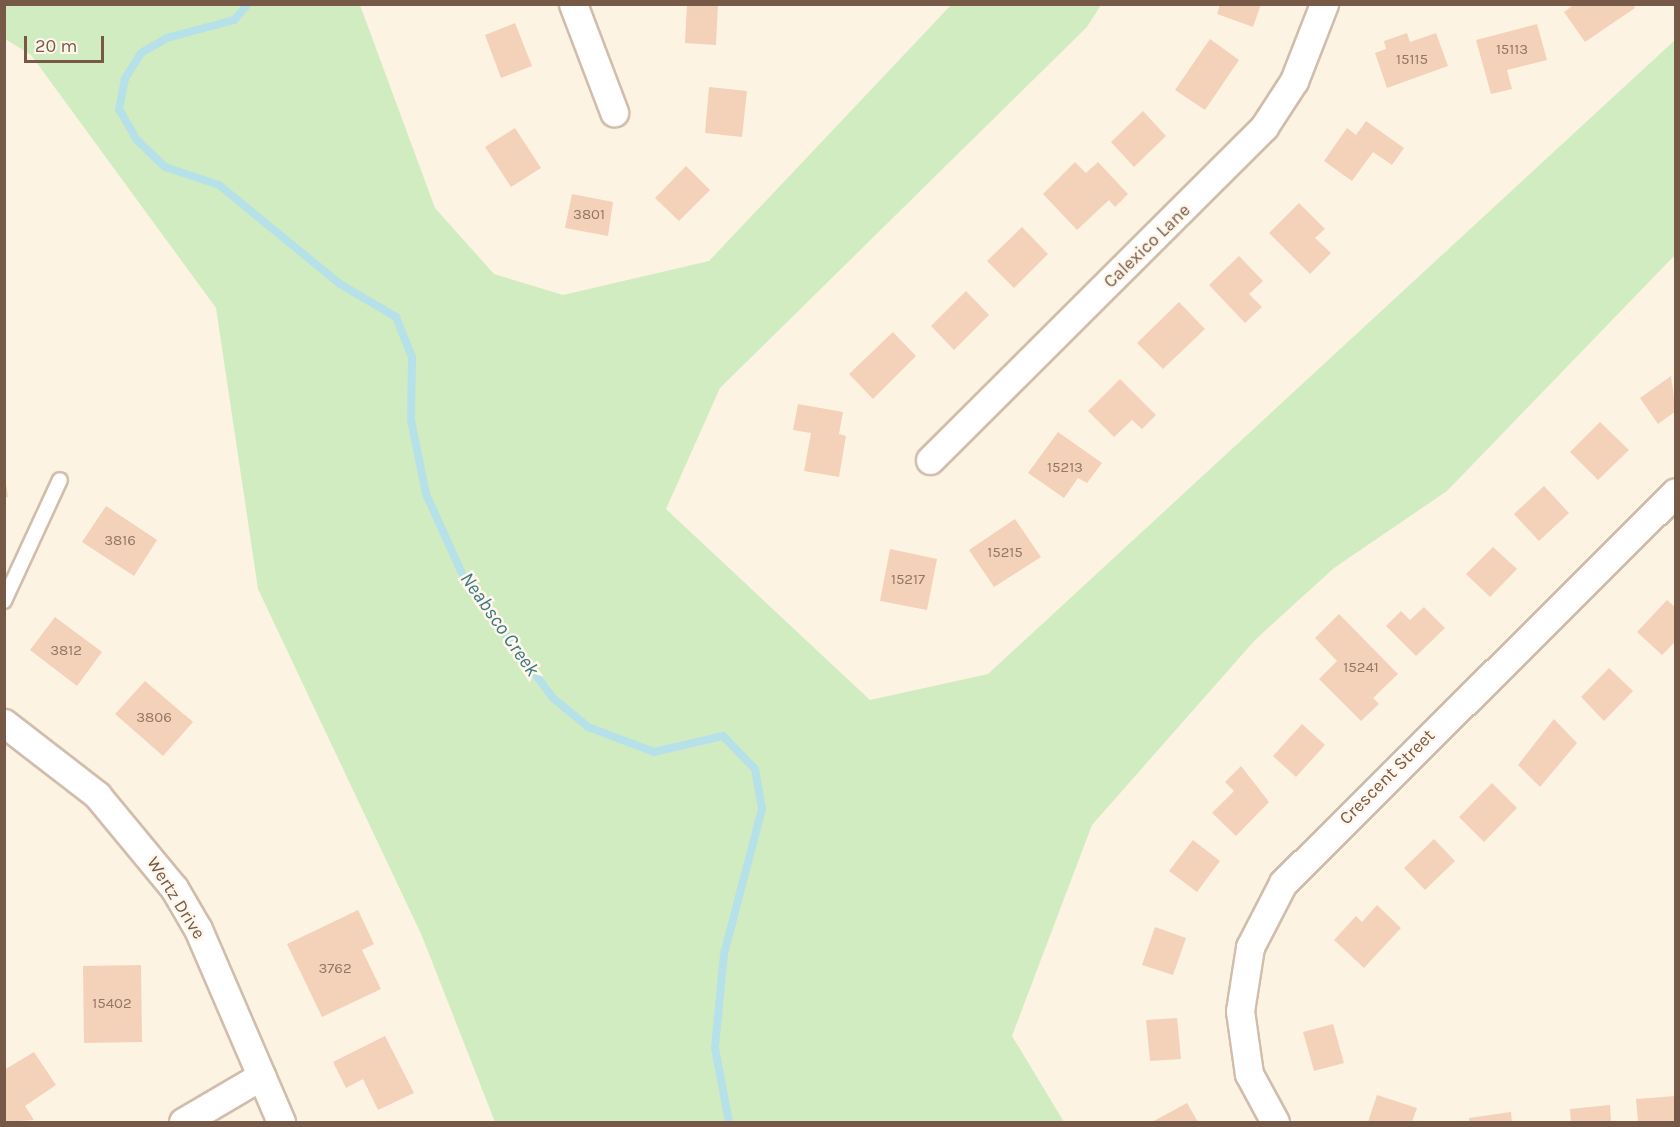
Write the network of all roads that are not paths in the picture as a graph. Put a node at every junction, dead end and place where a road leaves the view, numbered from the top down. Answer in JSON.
{"nodes":[{"id":1,"x":573,"y":4,"type":"edge"},
{"id":2,"x":1324,"y":4,"type":"edge"},
{"id":3,"x":614,"y":112,"type":"dead end"},
{"id":4,"x":930,"y":460,"type":"dead end"},
{"id":5,"x":60,"y":480,"type":"dead end"},
{"id":6,"x":1676,"y":492,"type":"edge"},
{"id":7,"x":4,"y":601,"type":"edge"},
{"id":8,"x":4,"y":723,"type":"edge"},
{"id":9,"x":261,"y":1076,"type":"junction"},
{"id":10,"x":183,"y":1122,"type":"edge"},
{"id":11,"x":281,"y":1122,"type":"edge"},
{"id":12,"x":1275,"y":1122,"type":"edge"}],
"edges":[{"from":1,"to":3,"type":"street"},
{"from":2,"to":4,"type":"street","name":"Calexico Lane"},
{"from":5,"to":7,"type":"lane"},
{"from":6,"to":12,"type":"street","name":"Crescent Street"},
{"from":8,"to":9,"type":"street","name":"Wertz Drive"},
{"from":9,"to":10,"type":"street"},
{"from":9,"to":11,"type":"street","name":"Wertz Drive"}]}
